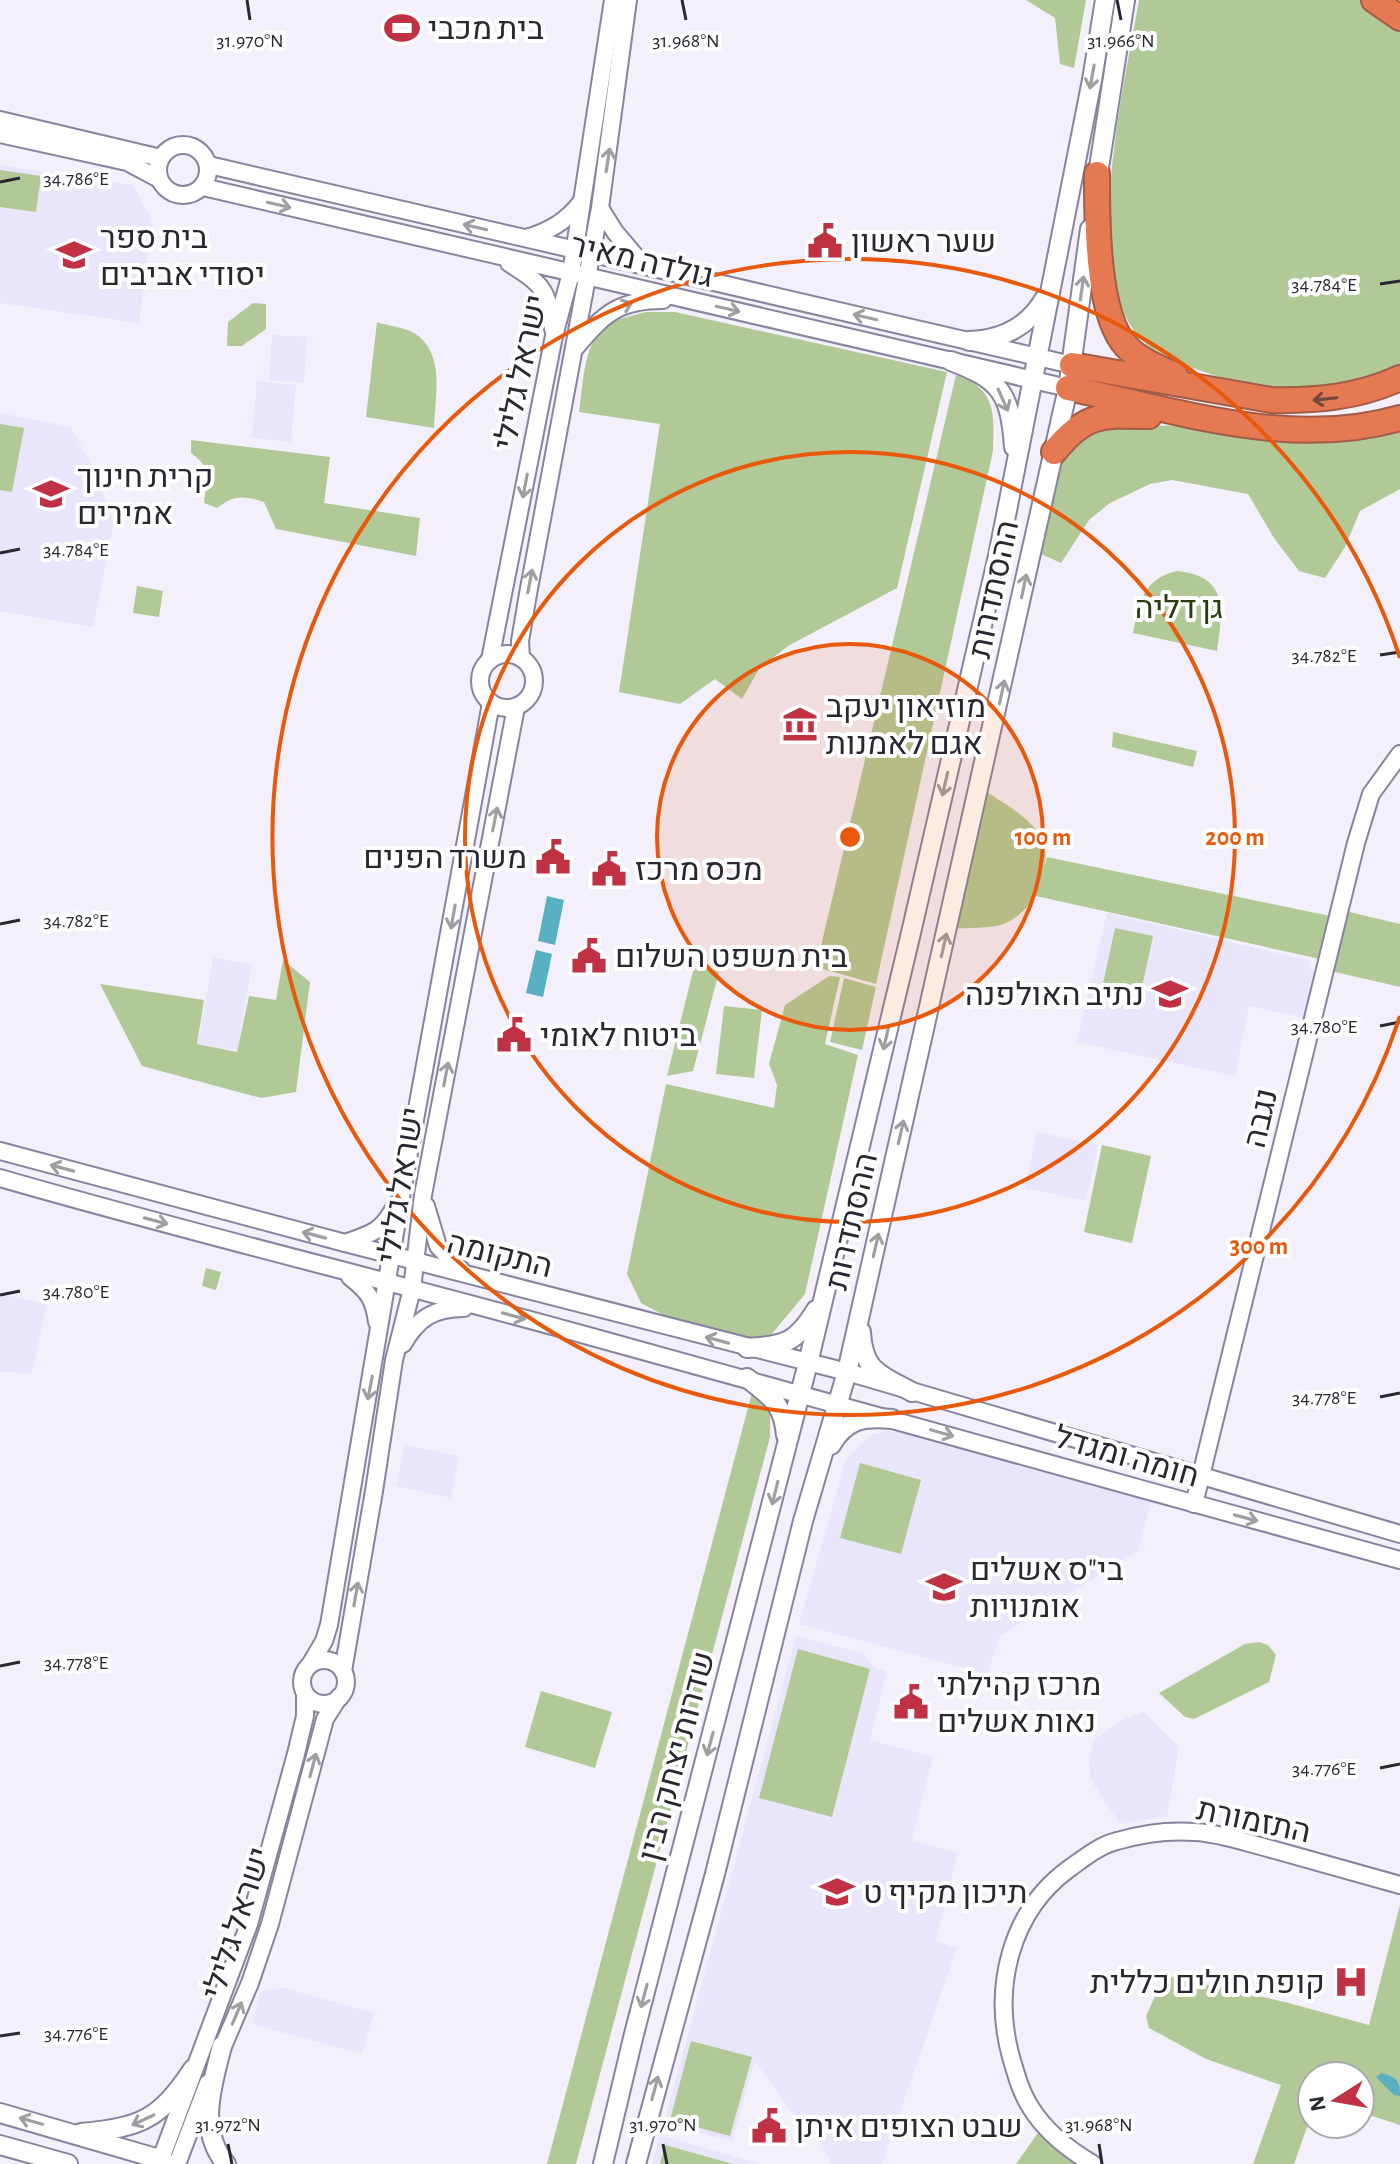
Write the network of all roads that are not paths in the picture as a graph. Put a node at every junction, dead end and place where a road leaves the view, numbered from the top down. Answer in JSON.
{"nodes":[{"id":1,"x":613,"y":0,"type":"edge"},
{"id":2,"x":628,"y":0,"type":"edge"},
{"id":3,"x":1105,"y":0,"type":"edge"},
{"id":4,"x":1125,"y":0,"type":"edge"},
{"id":5,"x":1374,"y":0,"type":"edge"},
{"id":6,"x":1389,"y":0,"type":"edge"},
{"id":7,"x":1400,"y":5,"type":"edge"},
{"id":8,"x":1400,"y":18,"type":"edge"},
{"id":9,"x":0,"y":120,"type":"edge"},
{"id":10,"x":0,"y":134,"type":"edge"},
{"id":11,"x":161,"y":158,"type":"junction"},
{"id":12,"x":209,"y":165,"type":"junction"},
{"id":13,"x":1097,"y":174,"type":"junction"},
{"id":14,"x":159,"y":179,"type":"junction"},
{"id":15,"x":203,"y":187,"type":"junction"},
{"id":16,"x":583,"y":200,"type":"junction"},
{"id":17,"x":600,"y":208,"type":"junction"},
{"id":18,"x":525,"y":239,"type":"junction"},
{"id":19,"x":575,"y":250,"type":"junction"},
{"id":20,"x":592,"y":255,"type":"junction"},
{"id":21,"x":497,"y":256,"type":"junction"},
{"id":22,"x":644,"y":266,"type":"junction"},
{"id":23,"x":571,"y":273,"type":"junction"},
{"id":24,"x":588,"y":277,"type":"junction"},
{"id":25,"x":1052,"y":280,"type":"junction"},
{"id":26,"x":686,"y":299,"type":"junction"},
{"id":27,"x":554,"y":336,"type":"junction"},
{"id":28,"x":969,"y":341,"type":"junction"},
{"id":29,"x":573,"y":351,"type":"junction"},
{"id":30,"x":1038,"y":358,"type":"junction"},
{"id":31,"x":951,"y":361,"type":"junction"},
{"id":32,"x":1070,"y":377,"type":"junction"},
{"id":33,"x":1400,"y":378,"type":"edge"},
{"id":34,"x":1033,"y":380,"type":"junction"},
{"id":35,"x":1219,"y":391,"type":"junction"},
{"id":36,"x":1211,"y":418,"type":"junction"},
{"id":37,"x":1400,"y":418,"type":"edge"},
{"id":38,"x":1054,"y":452,"type":"junction"},
{"id":39,"x":1015,"y":466,"type":"junction"},
{"id":40,"x":521,"y":658,"type":"junction"},
{"id":41,"x":490,"y":660,"type":"junction"},
{"id":42,"x":491,"y":703,"type":"junction"},
{"id":43,"x":516,"y":707,"type":"junction"},
{"id":44,"x":1400,"y":754,"type":"edge"},
{"id":45,"x":0,"y":1151,"type":"edge"},
{"id":46,"x":0,"y":1178,"type":"edge"},
{"id":47,"x":402,"y":1191,"type":"junction"},
{"id":48,"x":423,"y":1195,"type":"junction"},
{"id":49,"x":345,"y":1243,"type":"junction"},
{"id":50,"x":392,"y":1256,"type":"junction"},
{"id":51,"x":416,"y":1262,"type":"junction"},
{"id":52,"x":345,"y":1273,"type":"junction"},
{"id":53,"x":478,"y":1278,"type":"junction"},
{"id":54,"x":388,"y":1283,"type":"junction"},
{"id":55,"x":412,"y":1289,"type":"junction"},
{"id":56,"x":824,"y":1298,"type":"junction"},
{"id":57,"x":863,"y":1301,"type":"junction"},
{"id":58,"x":483,"y":1308,"type":"junction"},
{"id":59,"x":379,"y":1340,"type":"junction"},
{"id":60,"x":747,"y":1348,"type":"junction"},
{"id":61,"x":394,"y":1360,"type":"junction"},
{"id":62,"x":808,"y":1363,"type":"junction"},
{"id":63,"x":847,"y":1372,"type":"junction"},
{"id":64,"x":747,"y":1378,"type":"junction"},
{"id":65,"x":912,"y":1392,"type":"junction"},
{"id":66,"x":799,"y":1393,"type":"junction"},
{"id":67,"x":840,"y":1404,"type":"junction"},
{"id":68,"x":892,"y":1419,"type":"junction"},
{"id":69,"x":787,"y":1444,"type":"junction"},
{"id":70,"x":822,"y":1462,"type":"junction"},
{"id":71,"x":1201,"y":1477,"type":"junction"},
{"id":72,"x":1194,"y":1504,"type":"junction"},
{"id":73,"x":1400,"y":1534,"type":"edge"},
{"id":74,"x":1400,"y":1560,"type":"edge"},
{"id":75,"x":311,"y":1663,"type":"junction"},
{"id":76,"x":343,"y":1671,"type":"junction"},
{"id":77,"x":305,"y":1694,"type":"junction"},
{"id":78,"x":339,"y":1697,"type":"junction"},
{"id":79,"x":1400,"y":1885,"type":"edge"},
{"id":80,"x":222,"y":2046,"type":"junction"},
{"id":81,"x":193,"y":2069,"type":"junction"},
{"id":82,"x":0,"y":2113,"type":"edge"},
{"id":83,"x":72,"y":2134,"type":"junction"},
{"id":84,"x":0,"y":2145,"type":"edge"},
{"id":85,"x":166,"y":2163,"type":"edge"},
{"id":86,"x":68,"y":2164,"type":"edge"},
{"id":87,"x":226,"y":2164,"type":"edge"},
{"id":88,"x":603,"y":2164,"type":"edge"},
{"id":89,"x":636,"y":2164,"type":"edge"},
{"id":90,"x":1093,"y":2164,"type":"edge"}],
"edges":[{"from":1,"to":16,"type":"street","name":"ישראל גלילי"},
{"from":17,"to":2,"type":"street","name":"ישראל גלילי","one_way":true},
{"from":3,"to":25,"type":"main road","name":"ההסתדרות","one_way":true},
{"from":4,"to":13,"type":"main road","name":"ההסתדרות"},
{"from":5,"to":8,"type":"highway"},
{"from":6,"to":7,"type":"highway"},
{"from":9,"to":11,"type":"street","name":"גולדה מאיר"},
{"from":10,"to":14,"type":"street","name":"גולדה מאיר"},
{"from":11,"to":12,"type":"street","name":"גולדה מאיר"},
{"from":11,"to":14,"type":"street"},
{"from":12,"to":15,"type":"street"},
{"from":18,"to":12,"type":"street","name":"גולדה מאיר","one_way":true},
{"from":32,"to":13,"type":"main road","name":"ההסתדרות","one_way":true},
{"from":13,"to":35,"type":"highway"},
{"from":14,"to":15,"type":"street","name":"גולדה מאיר"},
{"from":15,"to":21,"type":"street","name":"גולדה מאיר","one_way":true},
{"from":16,"to":18,"type":"street"},
{"from":16,"to":19,"type":"street","name":"ישראל גלילי"},
{"from":17,"to":20,"type":"street","name":"ישראל גלילי"},
{"from":17,"to":22,"type":"street"},
{"from":18,"to":19,"type":"street","name":"גולדה מאיר"},
{"from":19,"to":20,"type":"street","name":"גולדה מאיר"},
{"from":19,"to":23,"type":"street","name":"ישראל גלילי"},
{"from":20,"to":22,"type":"street","name":"גולדה מאיר"},
{"from":20,"to":24,"type":"street","name":"ישראל גלילי"},
{"from":21,"to":23,"type":"street","name":"גולדה מאיר"},
{"from":21,"to":27,"type":"street"},
{"from":28,"to":22,"type":"street","name":"גולדה מאיר","one_way":true},
{"from":23,"to":24,"type":"street","name":"גולדה מאיר"},
{"from":23,"to":27,"type":"street","name":"ישראל גלילי"},
{"from":24,"to":26,"type":"street","name":"גולדה מאיר"},
{"from":24,"to":29,"type":"street","name":"ישראל גלילי"},
{"from":25,"to":28,"type":"main road"},
{"from":25,"to":30,"type":"main road","name":"ההסתדרות"},
{"from":29,"to":26,"type":"street","one_way":true},
{"from":26,"to":31,"type":"street","name":"גולדה מאיר","one_way":true},
{"from":27,"to":41,"type":"street","name":"ישראל גלילי","one_way":true},
{"from":28,"to":30,"type":"street","name":"גולדה מאיר"},
{"from":40,"to":29,"type":"street","name":"ישראל גלילי","one_way":true},
{"from":30,"to":32,"type":"street","name":"גולדה מאיר"},
{"from":30,"to":34,"type":"main road","name":"ההסתדרות"},
{"from":31,"to":34,"type":"street","name":"גולדה מאיר"},
{"from":31,"to":39,"type":"main road","one_way":true},
{"from":32,"to":34,"type":"street","name":"גולדה מאיר"},
{"from":32,"to":35,"type":"highway"},
{"from":32,"to":36,"type":"highway"},
{"from":32,"to":38,"type":"main road","name":"ההסתדרות"},
{"from":33,"to":35,"type":"highway","one_way":true},
{"from":34,"to":39,"type":"main road","name":"ההסתדרות"},
{"from":36,"to":37,"type":"highway"},
{"from":36,"to":38,"type":"highway"},
{"from":57,"to":38,"type":"main road","name":"ההסתדרות","one_way":true},
{"from":39,"to":56,"type":"main road","name":"ההסתדרות","one_way":true},
{"from":40,"to":41,"type":"street"},
{"from":40,"to":43,"type":"street","name":"ישראל גלילי"},
{"from":41,"to":42,"type":"street","name":"ישראל גלילי"},
{"from":42,"to":43,"type":"street"},
{"from":42,"to":47,"type":"street","name":"ישראל גלילי","one_way":true},
{"from":48,"to":43,"type":"street","name":"ישראל גלילי","one_way":true},
{"from":44,"to":71,"type":"street","name":"נגבה"},
{"from":49,"to":45,"type":"street","name":"התקומה","one_way":true},
{"from":46,"to":52,"type":"street","name":"התקומה","one_way":true},
{"from":47,"to":49,"type":"street"},
{"from":47,"to":50,"type":"street","name":"ישראל גלילי"},
{"from":48,"to":51,"type":"street","name":"ישראל גלילי"},
{"from":48,"to":53,"type":"street"},
{"from":49,"to":50,"type":"street","name":"התקומה"},
{"from":50,"to":51,"type":"street","name":"התקומה"},
{"from":50,"to":54,"type":"street","name":"ישראל גלילי"},
{"from":51,"to":53,"type":"street","name":"התקומה"},
{"from":51,"to":55,"type":"street","name":"ישראל גלילי"},
{"from":52,"to":54,"type":"street","name":"התקומה"},
{"from":52,"to":59,"type":"street"},
{"from":60,"to":53,"type":"street","name":"התקומה","one_way":true},
{"from":54,"to":55,"type":"street","name":"התקומה"},
{"from":54,"to":59,"type":"street","name":"ישראל גלילי"},
{"from":55,"to":58,"type":"street","name":"התקומה"},
{"from":55,"to":61,"type":"street","name":"ישראל גלילי"},
{"from":56,"to":60,"type":"main road"},
{"from":56,"to":62,"type":"main road","name":"ההסתדרות"},
{"from":57,"to":63,"type":"main road","name":"ההסתדרות"},
{"from":57,"to":65,"type":"main road"},
{"from":58,"to":61,"type":"street"},
{"from":58,"to":64,"type":"street","name":"התקומה","one_way":true},
{"from":59,"to":75,"type":"street","name":"ישראל גלילי","one_way":true},
{"from":60,"to":62,"type":"street","name":"התקומה"},
{"from":76,"to":61,"type":"street","name":"ישראל גלילי","one_way":true},
{"from":62,"to":63,"type":"street","name":"התקומה"},
{"from":62,"to":66,"type":"main road","name":"שדרות יצחק רבין"},
{"from":63,"to":65,"type":"street","name":"חומה ומגדל"},
{"from":63,"to":67,"type":"main road","name":"שדרות יצחק רבין"},
{"from":64,"to":66,"type":"street","name":"התקומה"},
{"from":64,"to":69,"type":"main road"},
{"from":65,"to":71,"type":"street","name":"חומה ומגדל"},
{"from":66,"to":67,"type":"street","name":"התקומה"},
{"from":66,"to":69,"type":"main road","name":"שדרות יצחק רבין"},
{"from":67,"to":68,"type":"street","name":"חומה ומגדל"},
{"from":67,"to":70,"type":"main road","name":"שדרות יצחק רבין"},
{"from":68,"to":70,"type":"main road"},
{"from":68,"to":72,"type":"street","name":"חומה ומגדל","one_way":true},
{"from":69,"to":88,"type":"main road","name":"שדרות יצחק רבין","one_way":true},
{"from":89,"to":70,"type":"main road","name":"שדרות יצחק רבין","one_way":true},
{"from":71,"to":72,"type":"street","name":"נגבה"},
{"from":71,"to":73,"type":"street","name":"חומה ומגדל"},
{"from":72,"to":74,"type":"street","name":"חומה ומגדל","one_way":true},
{"from":75,"to":76,"type":"street"},
{"from":75,"to":77,"type":"street"},
{"from":76,"to":78,"type":"street"},
{"from":77,"to":78,"type":"street"},
{"from":77,"to":81,"type":"street","name":"ישראל גלילי"},
{"from":80,"to":78,"type":"street","name":"ישראל גלילי","one_way":true},
{"from":79,"to":90,"type":"street","name":"התזמורת"},
{"from":80,"to":85,"type":"street","name":"ישראל גלילי"},
{"from":80,"to":87,"type":"main road"},
{"from":81,"to":83,"type":"main road","one_way":true},
{"from":81,"to":85,"type":"street","name":"ישראל גלילי"},
{"from":83,"to":82,"type":"main road","one_way":true},
{"from":83,"to":85,"type":"main road"},
{"from":84,"to":86,"type":"main road"}]}
